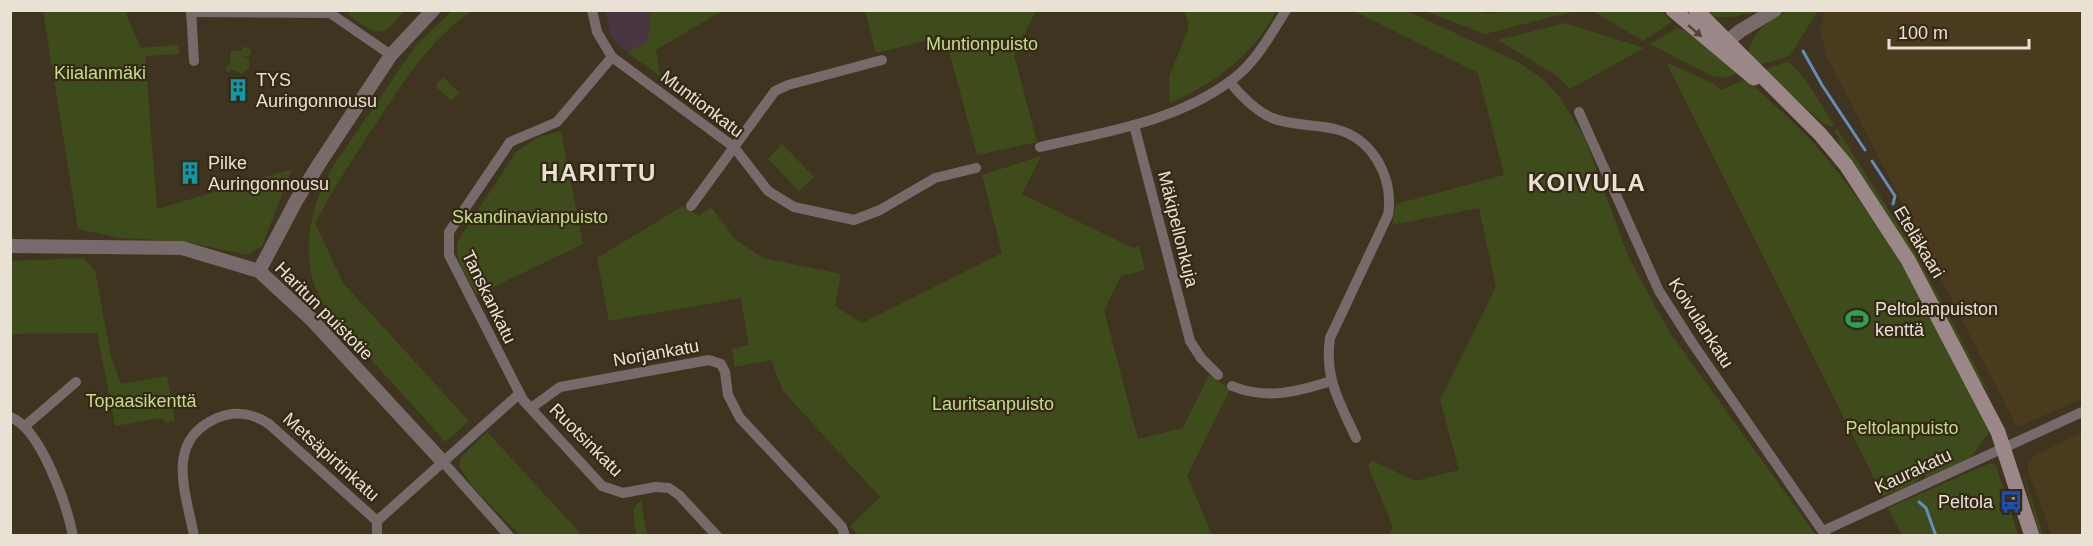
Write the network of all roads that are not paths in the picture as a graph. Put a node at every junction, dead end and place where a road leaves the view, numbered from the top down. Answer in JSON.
{"nodes":[{"id":1,"x":433,"y":10,"type":"edge"},
{"id":2,"x":592,"y":10,"type":"edge"},
{"id":3,"x":1286,"y":10,"type":"edge"},
{"id":4,"x":1673,"y":10,"type":"edge"},
{"id":5,"x":1696,"y":10,"type":"edge"},
{"id":6,"x":1775,"y":10,"type":"edge"},
{"id":7,"x":191,"y":11,"type":"edge"},
{"id":8,"x":1722,"y":45,"type":"junction"},
{"id":9,"x":392,"y":55,"type":"junction"},
{"id":10,"x":612,"y":57,"type":"junction"},
{"id":11,"x":882,"y":60,"type":"dead end"},
{"id":12,"x":194,"y":61,"type":"dead end"},
{"id":13,"x":1230,"y":82,"type":"junction"},
{"id":14,"x":1579,"y":112,"type":"dead end"},
{"id":15,"x":1134,"y":125,"type":"junction"},
{"id":16,"x":734,"y":147,"type":"junction"},
{"id":17,"x":1040,"y":147,"type":"dead end"},
{"id":18,"x":976,"y":168,"type":"dead end"},
{"id":19,"x":692,"y":206,"type":"dead end"},
{"id":20,"x":10,"y":246,"type":"edge"},
{"id":21,"x":259,"y":271,"type":"junction"},
{"id":22,"x":1218,"y":375,"type":"dead end"},
{"id":23,"x":1331,"y":381,"type":"junction"},
{"id":24,"x":75,"y":382,"type":"dead end"},
{"id":25,"x":1232,"y":386,"type":"dead end"},
{"id":26,"x":524,"y":401,"type":"junction"},
{"id":27,"x":2082,"y":412,"type":"edge"},
{"id":28,"x":10,"y":417,"type":"edge"},
{"id":29,"x":25,"y":426,"type":"junction"},
{"id":30,"x":1356,"y":438,"type":"dead end"},
{"id":31,"x":2004,"y":449,"type":"junction"},
{"id":32,"x":443,"y":462,"type":"junction"},
{"id":33,"x":377,"y":521,"type":"junction"},
{"id":34,"x":1824,"y":533,"type":"edge"},
{"id":35,"x":73,"y":536,"type":"edge"},
{"id":36,"x":194,"y":536,"type":"edge"},
{"id":37,"x":377,"y":536,"type":"edge"},
{"id":38,"x":509,"y":536,"type":"edge"},
{"id":39,"x":717,"y":536,"type":"edge"},
{"id":40,"x":845,"y":536,"type":"edge"},
{"id":41,"x":2032,"y":536,"type":"edge"}],
"edges":[{"from":1,"to":9,"type":"street"},
{"from":2,"to":10,"type":"street","name":"Muntionkatu"},
{"from":3,"to":13,"type":"street"},
{"from":4,"to":8,"type":"main road","name":"Eteläkaari","one_way":true},
{"from":5,"to":8,"type":"main road","name":"Eteläkaari"},
{"from":6,"to":8,"type":"street"},
{"from":7,"to":9,"type":"street"},
{"from":7,"to":12,"type":"street"},
{"from":8,"to":31,"type":"main road","name":"Eteläkaari"},
{"from":9,"to":21,"type":"street"},
{"from":10,"to":16,"type":"street","name":"Muntionkatu"},
{"from":10,"to":26,"type":"street","name":"Tanskankatu"},
{"from":11,"to":16,"type":"street"},
{"from":13,"to":15,"type":"street"},
{"from":13,"to":23,"type":"street"},
{"from":14,"to":34,"type":"street","name":"Koivulankatu"},
{"from":15,"to":17,"type":"street"},
{"from":15,"to":22,"type":"street","name":"Mäkipellonkuja"},
{"from":16,"to":18,"type":"street","name":"Muntionkatu"},
{"from":16,"to":19,"type":"street"},
{"from":20,"to":21,"type":"street","name":"Haritun puistotie"},
{"from":21,"to":32,"type":"street","name":"Haritun puistotie"},
{"from":23,"to":25,"type":"street"},
{"from":23,"to":30,"type":"street"},
{"from":24,"to":29,"type":"street"},
{"from":26,"to":32,"type":"street","name":"Norjankatu"},
{"from":26,"to":39,"type":"street","name":"Ruotsinkatu"},
{"from":26,"to":40,"type":"street","name":"Norjankatu"},
{"from":27,"to":31,"type":"street","name":"Kaurakatu"},
{"from":28,"to":29,"type":"street"},
{"from":29,"to":35,"type":"street"},
{"from":31,"to":34,"type":"street","name":"Kaurakatu"},
{"from":31,"to":41,"type":"main road","name":"Eteläkaari"},
{"from":32,"to":33,"type":"street","name":"Norjankatu"},
{"from":32,"to":38,"type":"street","name":"Haritun puistotie"},
{"from":33,"to":36,"type":"street","name":"Metsäpirtinkatu"},
{"from":33,"to":37,"type":"street"}]}
